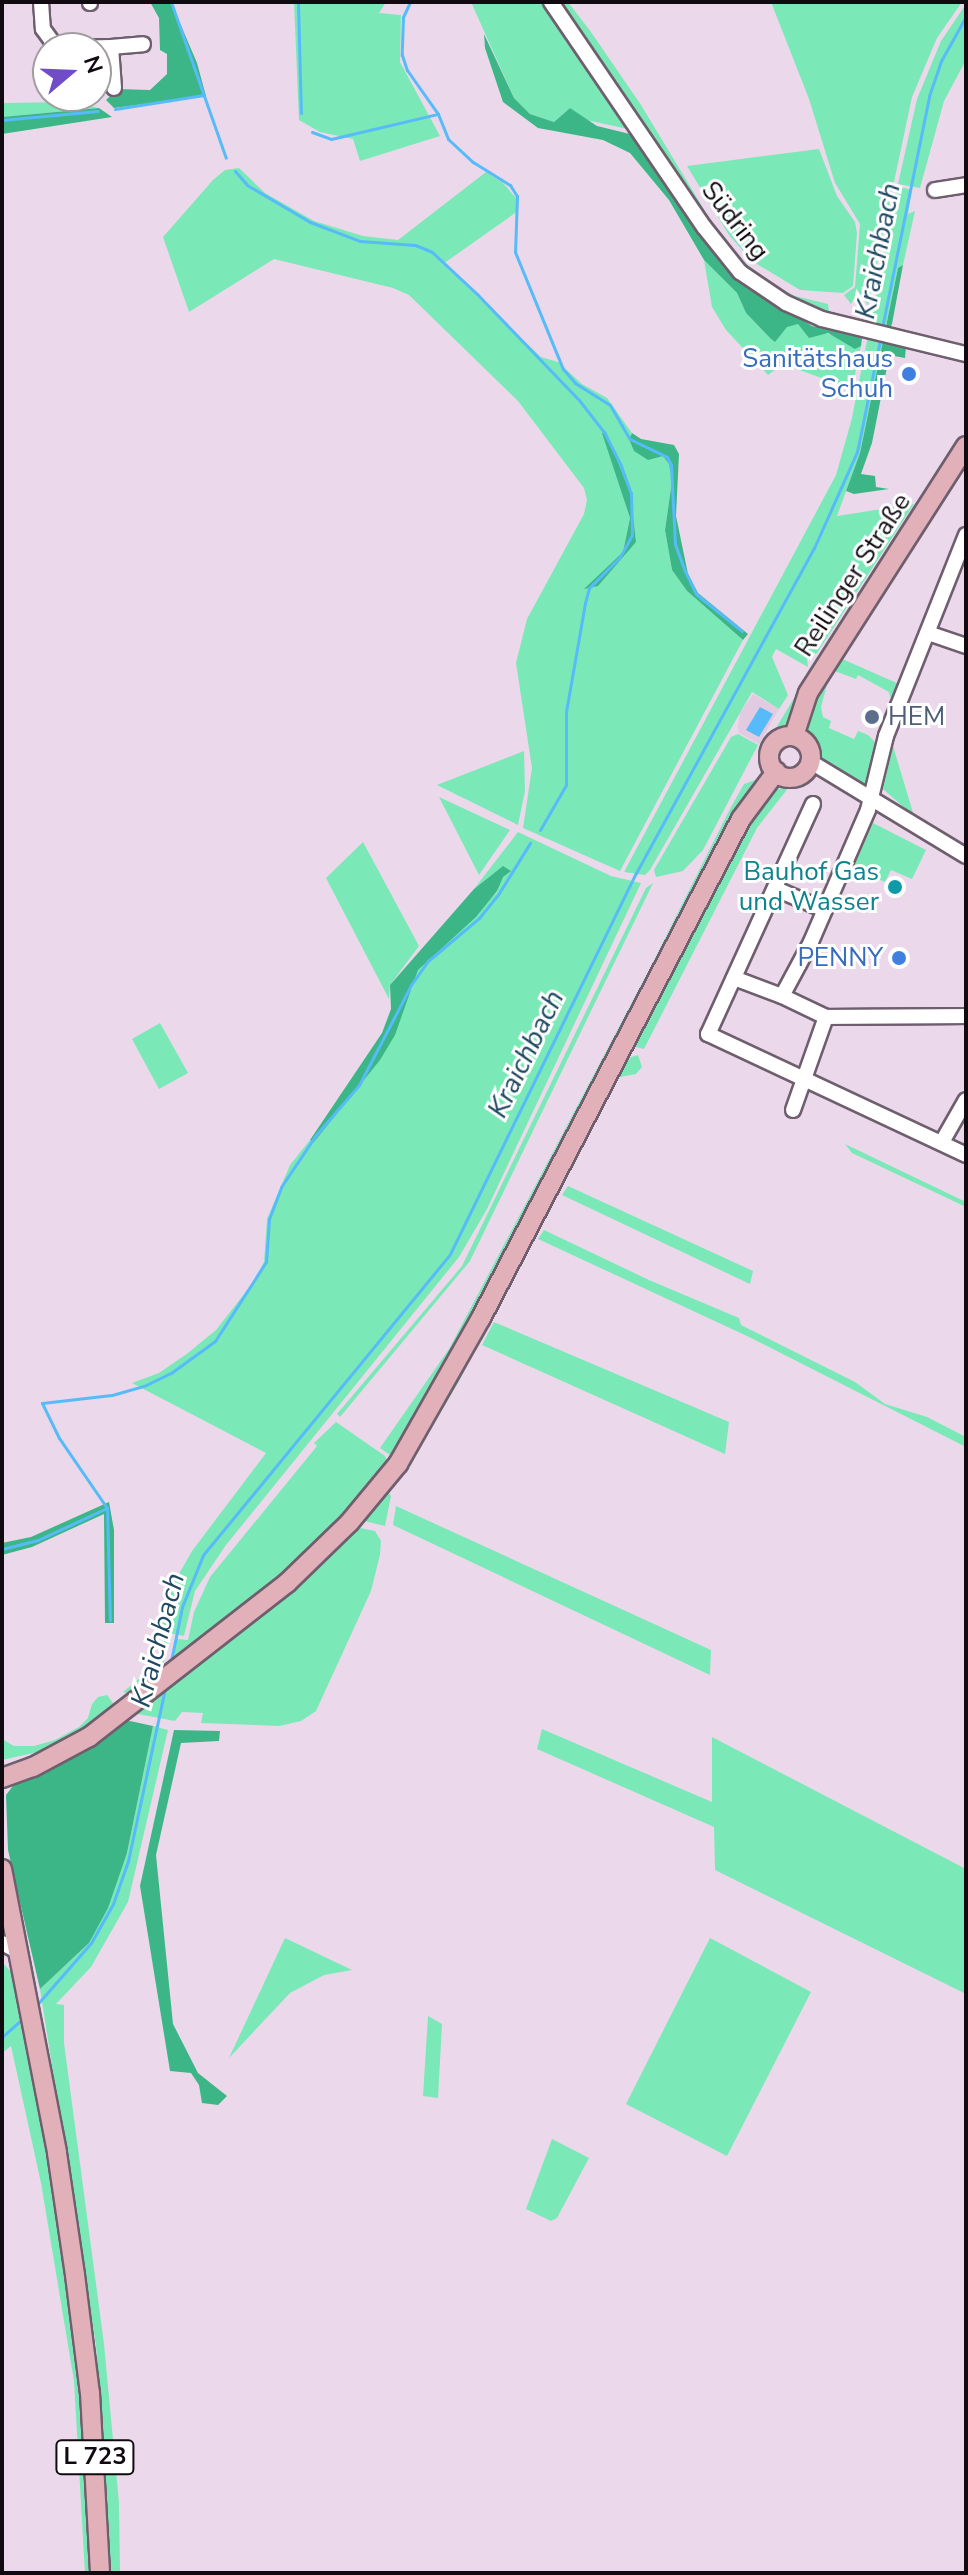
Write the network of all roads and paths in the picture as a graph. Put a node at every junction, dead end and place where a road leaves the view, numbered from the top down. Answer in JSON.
{"nodes":[{"id":1,"x":41,"y":2,"type":"edge"},
{"id":2,"x":551,"y":2,"type":"edge"},
{"id":3,"x":45,"y":32,"type":"edge"},
{"id":4,"x":143,"y":44,"type":"dead end"},
{"id":5,"x":112,"y":47,"type":"edge"},
{"id":6,"x":112,"y":61,"type":"edge"},
{"id":7,"x":114,"y":88,"type":"dead end"},
{"id":8,"x":966,"y":185,"type":"edge"},
{"id":9,"x":935,"y":190,"type":"dead end"},
{"id":10,"x":966,"y":354,"type":"edge"},
{"id":11,"x":966,"y":446,"type":"edge"},
{"id":12,"x":966,"y":535,"type":"edge"},
{"id":13,"x":928,"y":633,"type":"junction"},
{"id":14,"x":966,"y":646,"type":"edge"},
{"id":15,"x":794,"y":736,"type":"junction"},
{"id":16,"x":811,"y":762,"type":"junction"},
{"id":17,"x":776,"y":772,"type":"junction"},
{"id":18,"x":870,"y":799,"type":"junction"},
{"id":19,"x":813,"y":804,"type":"dead end"},
{"id":20,"x":966,"y":856,"type":"edge"},
{"id":21,"x":776,"y":889,"type":"junction"},
{"id":22,"x":825,"y":910,"type":"junction"},
{"id":23,"x":734,"y":978,"type":"junction"},
{"id":24,"x":782,"y":996,"type":"junction"},
{"id":25,"x":966,"y":1016,"type":"edge"},
{"id":26,"x":826,"y":1017,"type":"junction"},
{"id":27,"x":804,"y":1078,"type":"junction"},
{"id":28,"x":966,"y":1100,"type":"edge"},
{"id":29,"x":793,"y":1110,"type":"dead end"},
{"id":30,"x":942,"y":1142,"type":"junction"},
{"id":31,"x":966,"y":1155,"type":"edge"},
{"id":32,"x":55,"y":1755,"type":"junction"},
{"id":33,"x":2,"y":1765,"type":"edge"},
{"id":34,"x":11,"y":1775,"type":"edge"},
{"id":35,"x":2,"y":1792,"type":"edge"},
{"id":36,"x":3,"y":1876,"type":"edge"},
{"id":37,"x":2,"y":1904,"type":"edge"},
{"id":38,"x":2,"y":1943,"type":"edge"},
{"id":39,"x":11,"y":1954,"type":"edge"},
{"id":40,"x":100,"y":2573,"type":"edge"}],
"edges":[{"from":1,"to":3,"type":"street"},
{"from":2,"to":10,"type":"street","name":"Südring"},
{"from":4,"to":5,"type":"street"},
{"from":6,"to":7,"type":"street"},
{"from":8,"to":9,"type":"street"},
{"from":11,"to":15,"type":"main road","name":"Reilinger Straße"},
{"from":12,"to":13,"type":"street"},
{"from":13,"to":14,"type":"street"},
{"from":13,"to":18,"type":"street"},
{"from":15,"to":16,"type":"main road"},
{"from":15,"to":17,"type":"main road","name":"Reilinger Straße"},
{"from":16,"to":17,"type":"main road"},
{"from":16,"to":18,"type":"street"},
{"from":17,"to":32,"type":"main road"},
{"from":18,"to":20,"type":"street"},
{"from":18,"to":22,"type":"street"},
{"from":19,"to":21,"type":"street"},
{"from":21,"to":22,"type":"street"},
{"from":21,"to":23,"type":"street"},
{"from":22,"to":24,"type":"street"},
{"from":23,"to":24,"type":"street"},
{"from":23,"to":27,"type":"street"},
{"from":24,"to":26,"type":"street"},
{"from":25,"to":26,"type":"street"},
{"from":26,"to":27,"type":"street"},
{"from":27,"to":29,"type":"street"},
{"from":27,"to":30,"type":"street"},
{"from":28,"to":30,"type":"street"},
{"from":30,"to":31,"type":"street"},
{"from":32,"to":33,"type":"main road"},
{"from":32,"to":34,"type":"main road"},
{"from":34,"to":35,"type":"main road"},
{"from":36,"to":37,"type":"street"},
{"from":36,"to":39,"type":"main road","number":"L 723"},
{"from":38,"to":39,"type":"street"},
{"from":39,"to":40,"type":"main road","number":"L 723"}]}
